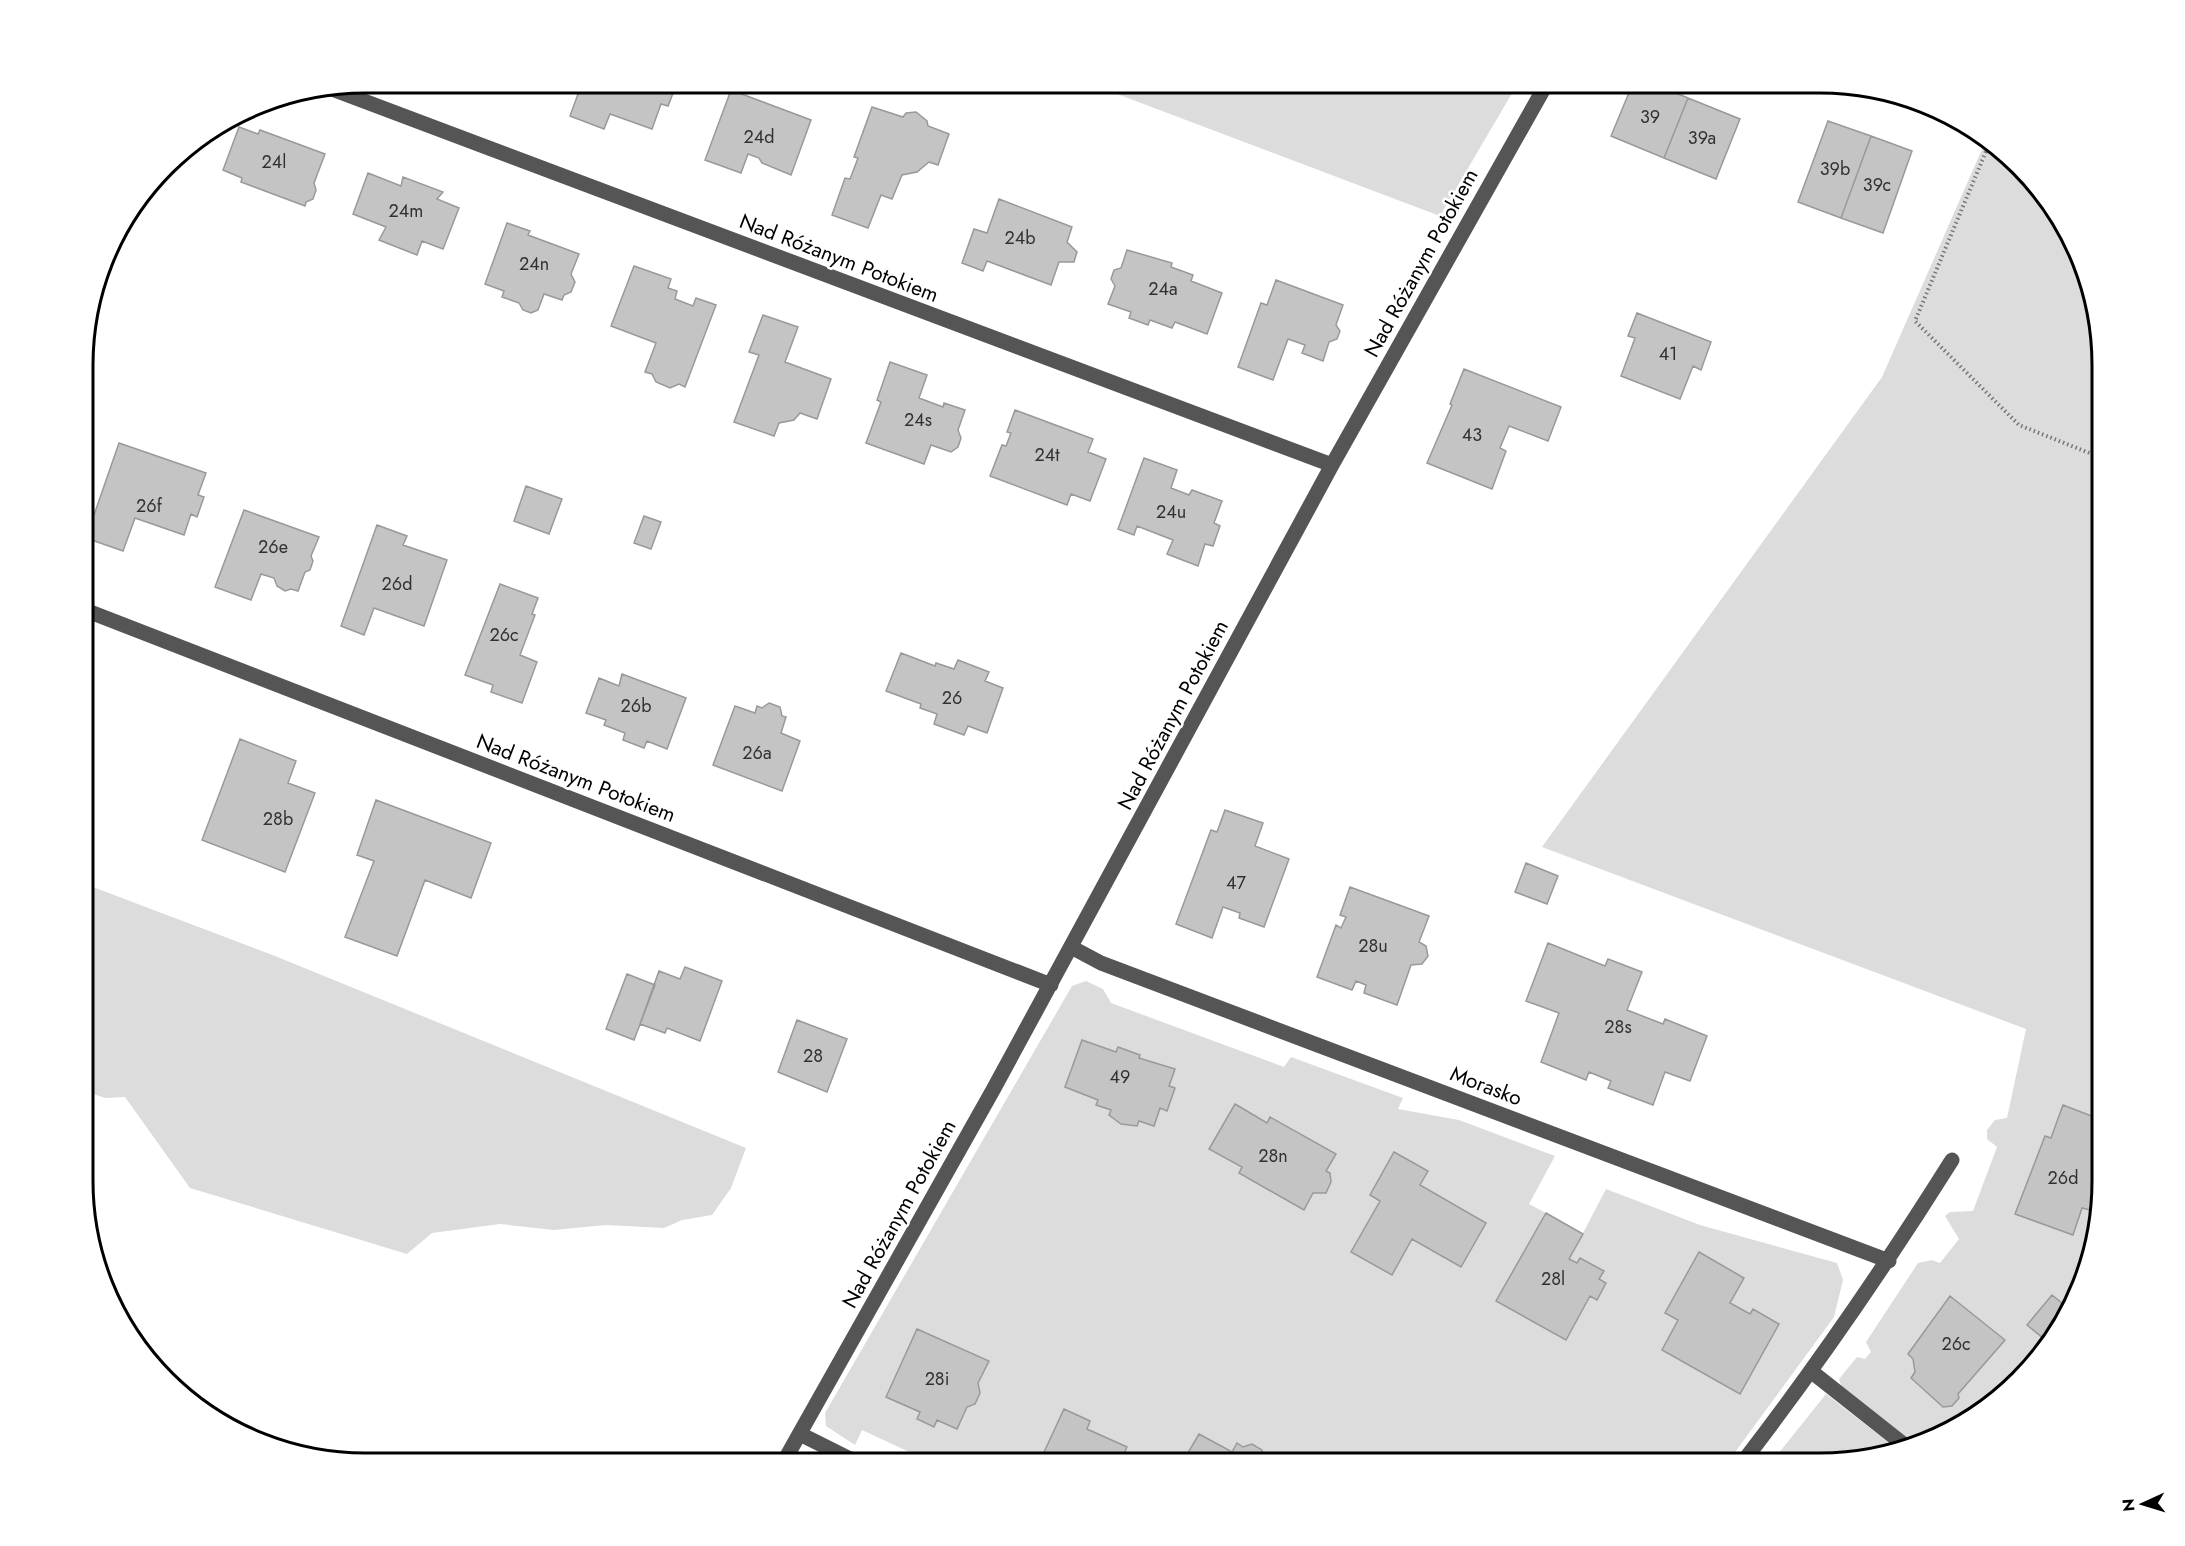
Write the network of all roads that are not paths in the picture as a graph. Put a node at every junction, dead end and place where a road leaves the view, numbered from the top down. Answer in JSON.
{"nodes":[{"id":1,"x":1541,"y":93,"type":"edge"},
{"id":2,"x":346,"y":94,"type":"edge"},
{"id":3,"x":1332,"y":465,"type":"junction"},
{"id":4,"x":93,"y":613,"type":"edge"},
{"id":5,"x":1071,"y":947,"type":"junction"},
{"id":6,"x":1051,"y":985,"type":"junction"},
{"id":7,"x":1952,"y":1160,"type":"dead end"},
{"id":8,"x":1889,"y":1261,"type":"junction"},
{"id":9,"x":1812,"y":1372,"type":"junction"},
{"id":10,"x":800,"y":1434,"type":"junction"},
{"id":11,"x":1899,"y":1441,"type":"edge"},
{"id":12,"x":789,"y":1453,"type":"edge"},
{"id":13,"x":838,"y":1453,"type":"edge"},
{"id":14,"x":1750,"y":1453,"type":"edge"}],
"edges":[{"from":1,"to":3,"type":"street","name":"Nad Różanym Potokiem"},
{"from":2,"to":3,"type":"street","name":"Nad Różanym Potokiem"},
{"from":3,"to":5,"type":"street","name":"Nad Różanym Potokiem"},
{"from":4,"to":6,"type":"street","name":"Nad Różanym Potokiem"},
{"from":5,"to":6,"type":"street","name":"Nad Różanym Potokiem"},
{"from":5,"to":8,"type":"street","name":"Morasko"},
{"from":6,"to":10,"type":"street","name":"Nad Różanym Potokiem"},
{"from":7,"to":8,"type":"street"},
{"from":8,"to":9,"type":"street"},
{"from":9,"to":11,"type":"street"},
{"from":9,"to":14,"type":"street"},
{"from":10,"to":12,"type":"street","name":"Nad Różanym Potokiem"},
{"from":10,"to":13,"type":"street"}]}
